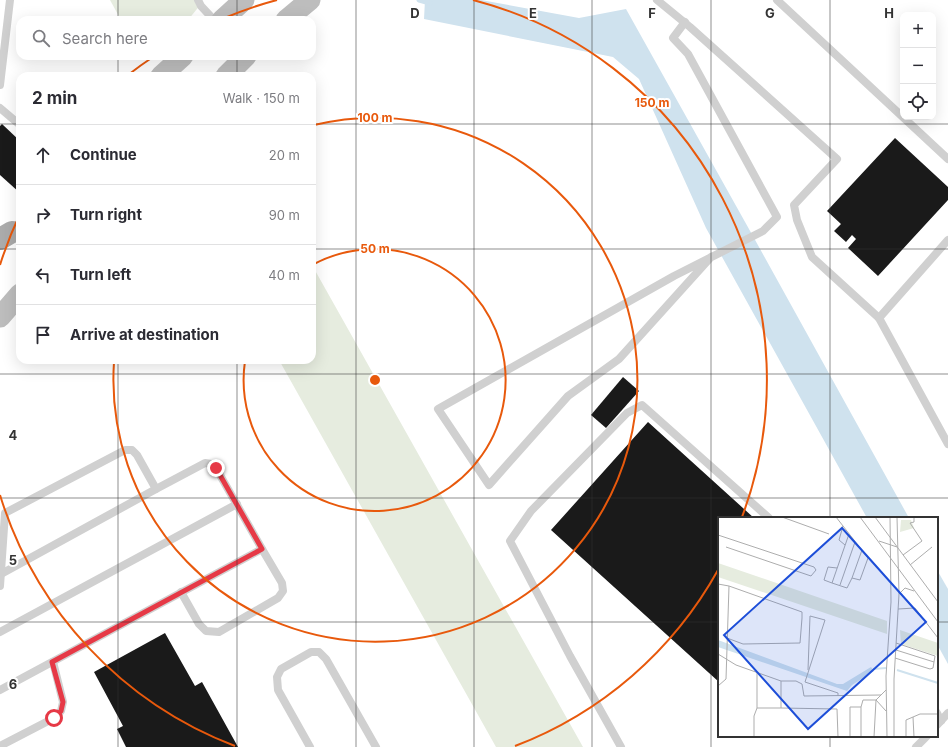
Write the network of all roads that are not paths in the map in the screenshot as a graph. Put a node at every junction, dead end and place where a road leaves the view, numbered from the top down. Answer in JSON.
{"nodes":[{"id":1,"x":10,"y":0,"type":"edge"},
{"id":2,"x":198,"y":0,"type":"edge"},
{"id":3,"x":244,"y":0,"type":"edge"},
{"id":4,"x":310,"y":0,"type":"edge"},
{"id":5,"x":657,"y":0,"type":"edge"},
{"id":6,"x":777,"y":0,"type":"edge"},
{"id":7,"x":210,"y":16,"type":"edge"},
{"id":8,"x":226,"y":16,"type":"edge"},
{"id":9,"x":291,"y":16,"type":"edge"},
{"id":10,"x":685,"y":22,"type":"junction"},
{"id":11,"x":179,"y":60,"type":"edge"},
{"id":12,"x":242,"y":60,"type":"edge"},
{"id":13,"x":165,"y":72,"type":"edge"},
{"id":14,"x":230,"y":72,"type":"edge"},
{"id":15,"x":0,"y":86,"type":"edge"},
{"id":16,"x":0,"y":108,"type":"edge"},
{"id":17,"x":16,"y":122,"type":"edge"},
{"id":18,"x":948,"y":159,"type":"edge"},
{"id":19,"x":948,"y":240,"type":"edge"},
{"id":20,"x":711,"y":257,"type":"junction"},
{"id":21,"x":16,"y":299,"type":"edge"},
{"id":22,"x":0,"y":317,"type":"edge"},
{"id":23,"x":879,"y":318,"type":"junction"},
{"id":24,"x":948,"y":444,"type":"edge"},
{"id":25,"x":156,"y":489,"type":"junction"},
{"id":26,"x":237,"y":504,"type":"junction"},
{"id":27,"x":768,"y":517,"type":"edge"},
{"id":28,"x":262,"y":549,"type":"junction"},
{"id":29,"x":1,"y":574,"type":"edge"},
{"id":30,"x":0,"y":586,"type":"edge"},
{"id":31,"x":181,"y":592,"type":"junction"},
{"id":32,"x":0,"y":632,"type":"edge"},
{"id":33,"x":52,"y":662,"type":"junction"},
{"id":34,"x":0,"y":690,"type":"edge"},
{"id":35,"x":948,"y":713,"type":"edge"},
{"id":36,"x":939,"y":723,"type":"edge"},
{"id":37,"x":926,"y":737,"type":"edge"},
{"id":38,"x":0,"y":746,"type":"edge"},
{"id":39,"x":310,"y":747,"type":"edge"},
{"id":40,"x":376,"y":747,"type":"edge"},
{"id":41,"x":621,"y":747,"type":"edge"},
{"id":42,"x":916,"y":747,"type":"edge"}],
"edges":[{"from":1,"to":15,"type":"lane"},
{"from":2,"to":7,"type":"lane"},
{"from":3,"to":8,"type":"main road"},
{"from":4,"to":9,"type":"main road"},
{"from":5,"to":10,"type":"lane"},
{"from":6,"to":18,"type":"lane"},
{"from":10,"to":20,"type":"lane"},
{"from":10,"to":23,"type":"lane"},
{"from":11,"to":13,"type":"main road"},
{"from":12,"to":14,"type":"main road"},
{"from":16,"to":17,"type":"lane"},
{"from":19,"to":23,"type":"lane"},
{"from":20,"to":20,"type":"lane"},
{"from":21,"to":22,"type":"main road"},
{"from":23,"to":24,"type":"lane"},
{"from":25,"to":26,"type":"lane"},
{"from":25,"to":29,"type":"lane"},
{"from":25,"to":29,"type":"lane"},
{"from":26,"to":28,"type":"lane"},
{"from":26,"to":32,"type":"lane"},
{"from":27,"to":41,"type":"lane"},
{"from":28,"to":31,"type":"lane"},
{"from":28,"to":31,"type":"lane"},
{"from":29,"to":30,"type":"lane"},
{"from":31,"to":33,"type":"lane"},
{"from":33,"to":34,"type":"lane"},
{"from":33,"to":38,"type":"lane"},
{"from":35,"to":36,"type":"lane"},
{"from":37,"to":42,"type":"lane"},
{"from":39,"to":40,"type":"lane"}]}
